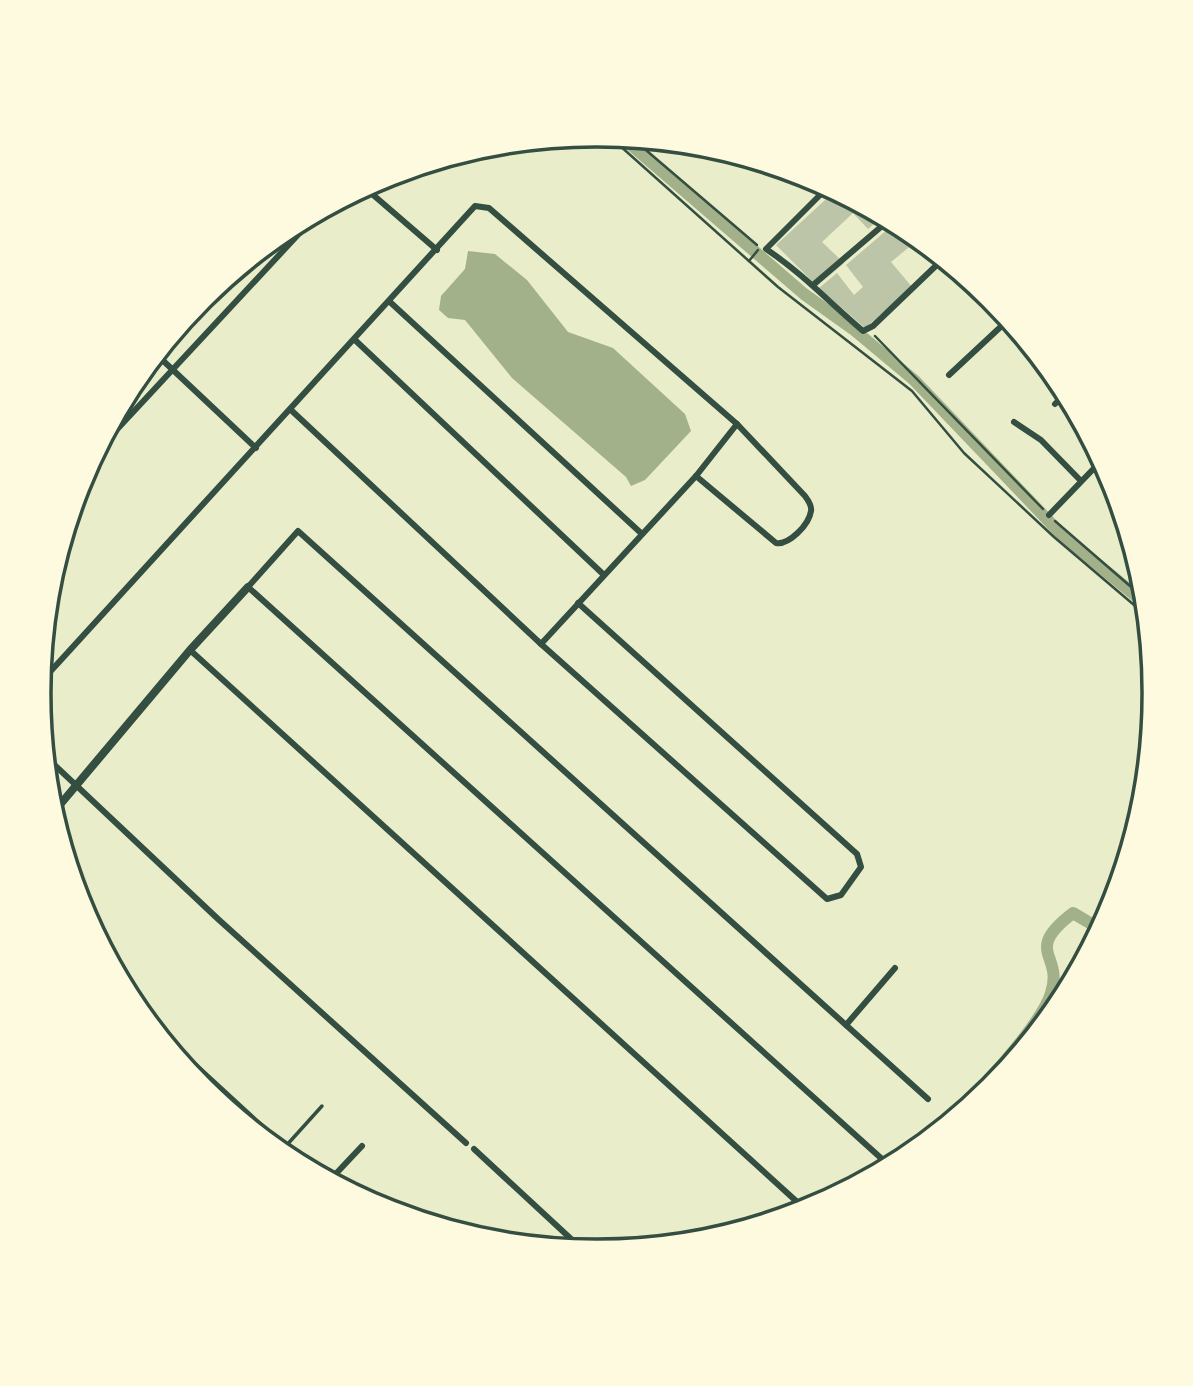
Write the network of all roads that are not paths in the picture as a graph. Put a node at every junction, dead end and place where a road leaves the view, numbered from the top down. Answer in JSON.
{"nodes":[{"id":1,"x":374,"y":195,"type":"edge"},
{"id":2,"x":819,"y":195,"type":"edge"},
{"id":3,"x":881,"y":227,"type":"edge"},
{"id":4,"x":295,"y":238,"type":"edge"},
{"id":5,"x":437,"y":250,"type":"junction"},
{"id":6,"x":936,"y":266,"type":"edge"},
{"id":7,"x":813,"y":285,"type":"junction"},
{"id":8,"x":390,"y":302,"type":"junction"},
{"id":9,"x":1001,"y":327,"type":"edge"},
{"id":10,"x":355,"y":341,"type":"junction"},
{"id":11,"x":164,"y":362,"type":"edge"},
{"id":12,"x":172,"y":370,"type":"junction"},
{"id":13,"x":949,"y":375,"type":"dead end"},
{"id":14,"x":1057,"y":402,"type":"edge"},
{"id":15,"x":1055,"y":404,"type":"dead end"},
{"id":16,"x":291,"y":410,"type":"junction"},
{"id":17,"x":1014,"y":422,"type":"dead end"},
{"id":18,"x":122,"y":424,"type":"edge"},
{"id":19,"x":737,"y":424,"type":"junction"},
{"id":20,"x":256,"y":448,"type":"junction"},
{"id":21,"x":1094,"y":468,"type":"edge"},
{"id":22,"x":696,"y":476,"type":"junction"},
{"id":23,"x":1081,"y":481,"type":"junction"},
{"id":24,"x":1049,"y":515,"type":"road end"},
{"id":25,"x":642,"y":534,"type":"junction"},
{"id":26,"x":604,"y":575,"type":"junction"},
{"id":27,"x":248,"y":587,"type":"junction"},
{"id":28,"x":578,"y":603,"type":"junction"},
{"id":29,"x":541,"y":644,"type":"junction"},
{"id":30,"x":190,"y":650,"type":"junction"},
{"id":31,"x":52,"y":670,"type":"edge"},
{"id":32,"x":55,"y":766,"type":"edge"},
{"id":33,"x":77,"y":786,"type":"junction"},
{"id":34,"x":62,"y":803,"type":"edge"},
{"id":35,"x":895,"y":968,"type":"dead end"},
{"id":36,"x":846,"y":1025,"type":"junction"},
{"id":37,"x":928,"y":1099,"type":"dead end"},
{"id":38,"x":322,"y":1106,"type":"dead end"},
{"id":39,"x":466,"y":1143,"type":"dead end"},
{"id":40,"x":289,"y":1144,"type":"edge"},
{"id":41,"x":362,"y":1146,"type":"dead end"},
{"id":42,"x":474,"y":1149,"type":"dead end"},
{"id":43,"x":882,"y":1159,"type":"dead end"},
{"id":44,"x":337,"y":1173,"type":"edge"},
{"id":45,"x":796,"y":1201,"type":"edge"},
{"id":46,"x":570,"y":1238,"type":"edge"}],
"edges":[{"from":1,"to":5,"type":"street"},
{"from":2,"to":7,"type":"street"},
{"from":3,"to":7,"type":"street"},
{"from":4,"to":12,"type":"street"},
{"from":5,"to":8,"type":"street"},
{"from":5,"to":19,"type":"street"},
{"from":6,"to":7,"type":"street"},
{"from":8,"to":10,"type":"street"},
{"from":8,"to":25,"type":"street"},
{"from":9,"to":13,"type":"street"},
{"from":10,"to":16,"type":"street"},
{"from":10,"to":26,"type":"street"},
{"from":11,"to":12,"type":"street"},
{"from":12,"to":18,"type":"street"},
{"from":12,"to":20,"type":"street"},
{"from":14,"to":15,"type":"street"},
{"from":16,"to":20,"type":"street"},
{"from":16,"to":29,"type":"street"},
{"from":17,"to":23,"type":"street"},
{"from":19,"to":22,"type":"street"},
{"from":19,"to":22,"type":"street"},
{"from":20,"to":31,"type":"street"},
{"from":21,"to":23,"type":"street"},
{"from":22,"to":25,"type":"street"},
{"from":23,"to":24,"type":"street"},
{"from":25,"to":26,"type":"street"},
{"from":26,"to":28,"type":"street"},
{"from":27,"to":30,"type":"street"},
{"from":27,"to":36,"type":"street"},
{"from":27,"to":43,"type":"street"},
{"from":28,"to":29,"type":"street"},
{"from":28,"to":29,"type":"street"},
{"from":30,"to":33,"type":"street"},
{"from":30,"to":45,"type":"street"},
{"from":32,"to":33,"type":"street"},
{"from":33,"to":34,"type":"street"},
{"from":33,"to":39,"type":"street"},
{"from":35,"to":36,"type":"street"},
{"from":36,"to":37,"type":"street"},
{"from":38,"to":40,"type":"lane"},
{"from":41,"to":44,"type":"street"},
{"from":42,"to":46,"type":"street"}]}
